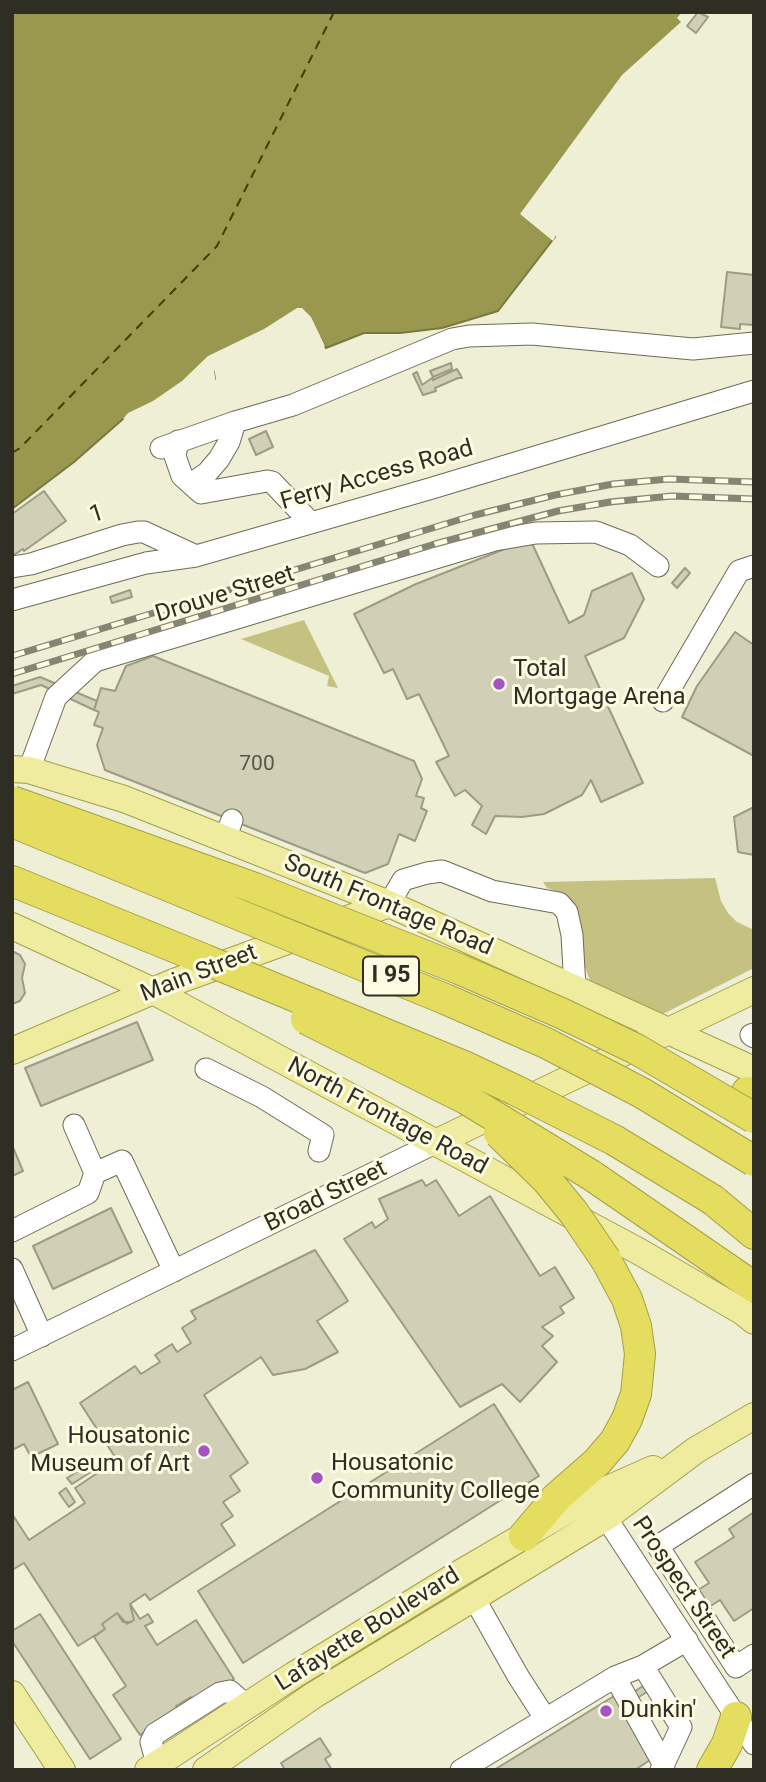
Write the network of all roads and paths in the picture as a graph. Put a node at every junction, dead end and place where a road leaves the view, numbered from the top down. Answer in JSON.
{"nodes":[{"id":1,"x":754,"y":343,"type":"edge"},
{"id":2,"x":754,"y":391,"type":"edge"},
{"id":3,"x":235,"y":422,"type":"junction"},
{"id":4,"x":191,"y":484,"type":"junction"},
{"id":5,"x":311,"y":523,"type":"junction"},
{"id":6,"x":196,"y":556,"type":"junction"},
{"id":7,"x":658,"y":566,"type":"dead end"},
{"id":8,"x":754,"y":566,"type":"edge"},
{"id":9,"x":12,"y":567,"type":"edge"},
{"id":10,"x":12,"y":574,"type":"edge"},
{"id":11,"x":12,"y":581,"type":"edge"},
{"id":12,"x":12,"y":588,"type":"edge"},
{"id":13,"x":12,"y":600,"type":"edge"},
{"id":14,"x":663,"y":701,"type":"dead end"},
{"id":15,"x":21,"y":770,"type":"edge"},
{"id":16,"x":12,"y":801,"type":"edge"},
{"id":17,"x":12,"y":822,"type":"edge"},
{"id":18,"x":12,"y":881,"type":"edge"},
{"id":19,"x":389,"y":904,"type":"junction"},
{"id":20,"x":12,"y":926,"type":"edge"},
{"id":21,"x":206,"y":960,"type":"junction"},
{"id":22,"x":754,"y":990,"type":"edge"},
{"id":23,"x":153,"y":991,"type":"junction"},
{"id":24,"x":568,"y":1000,"type":"junction"},
{"id":25,"x":669,"y":1030,"type":"junction"},
{"id":26,"x":12,"y":1051,"type":"edge"},
{"id":27,"x":404,"y":1067,"type":"junction"},
{"id":28,"x":206,"y":1069,"type":"dead end"},
{"id":29,"x":752,"y":1094,"type":"edge"},
{"id":30,"x":74,"y":1125,"type":"dead end"},
{"id":31,"x":435,"y":1143,"type":"junction"},
{"id":32,"x":319,"y":1151,"type":"dead end"},
{"id":33,"x":754,"y":1161,"type":"edge"},
{"id":34,"x":95,"y":1173,"type":"junction"},
{"id":35,"x":713,"y":1200,"type":"junction"},
{"id":36,"x":754,"y":1226,"type":"edge"},
{"id":37,"x":12,"y":1231,"type":"edge"},
{"id":38,"x":754,"y":1234,"type":"edge"},
{"id":39,"x":12,"y":1269,"type":"edge"},
{"id":40,"x":174,"y":1271,"type":"junction"},
{"id":41,"x":754,"y":1287,"type":"edge"},
{"id":42,"x":754,"y":1321,"type":"edge"},
{"id":43,"x":42,"y":1336,"type":"junction"},
{"id":44,"x":12,"y":1350,"type":"edge"},
{"id":45,"x":754,"y":1416,"type":"edge"},
{"id":46,"x":754,"y":1484,"type":"edge"},
{"id":47,"x":599,"y":1507,"type":"junction"},
{"id":48,"x":524,"y":1536,"type":"junction"},
{"id":49,"x":667,"y":1561,"type":"junction"},
{"id":50,"x":457,"y":1575,"type":"junction"},
{"id":51,"x":645,"y":1577,"type":"junction"},
{"id":52,"x":474,"y":1598,"type":"junction"},
{"id":53,"x":687,"y":1640,"type":"junction"},
{"id":54,"x":727,"y":1654,"type":"junction"},
{"id":55,"x":754,"y":1655,"type":"edge"},
{"id":56,"x":643,"y":1665,"type":"junction"},
{"id":57,"x":705,"y":1668,"type":"junction"},
{"id":58,"x":294,"y":1675,"type":"junction"},
{"id":59,"x":615,"y":1677,"type":"junction"},
{"id":60,"x":12,"y":1694,"type":"edge"},
{"id":61,"x":314,"y":1695,"type":"junction"},
{"id":62,"x":745,"y":1711,"type":"edge"},
{"id":63,"x":545,"y":1718,"type":"junction"},
{"id":64,"x":754,"y":1744,"type":"edge"},
{"id":65,"x":152,"y":1767,"type":"edge"},
{"id":66,"x":662,"y":1767,"type":"edge"},
{"id":67,"x":62,"y":1770,"type":"edge"},
{"id":68,"x":206,"y":1770,"type":"edge"},
{"id":69,"x":461,"y":1770,"type":"edge"},
{"id":70,"x":712,"y":1770,"type":"edge"}],
"edges":[{"from":1,"to":3,"type":"street"},
{"from":2,"to":5,"type":"street","name":"Ferry Access Road"},
{"from":3,"to":4,"type":"street"},
{"from":3,"to":4,"type":"street"},
{"from":4,"to":5,"type":"street"},
{"from":5,"to":6,"type":"street","name":"Ferry Access Road"},
{"from":6,"to":9,"type":"street","name":"1"},
{"from":6,"to":10,"type":"street"},
{"from":6,"to":11,"type":"street"},
{"from":6,"to":12,"type":"street"},
{"from":6,"to":13,"type":"street","name":"Ferry Access Road"},
{"from":7,"to":15,"type":"street","name":"Drouve Street"},
{"from":8,"to":14,"type":"street"},
{"from":15,"to":19,"type":"main road","name":"South Frontage Road"},
{"from":16,"to":24,"type":"highway","bridge":true},
{"from":17,"to":33,"type":"highway","number":"I 95","bridge":true},
{"from":18,"to":21,"type":"highway","number":"I 95"},
{"from":19,"to":23,"type":"main road","name":"Main Street"},
{"from":19,"to":24,"type":"main road","name":"South Frontage Road"},
{"from":19,"to":24,"type":"street"},
{"from":20,"to":23,"type":"main road","name":"North Frontage Road"},
{"from":21,"to":27,"type":"highway","bridge":true},
{"from":21,"to":35,"type":"highway","number":"I 95","bridge":true},
{"from":22,"to":25,"type":"main road","name":"Broad Street"},
{"from":23,"to":26,"type":"main road","name":"Main Street"},
{"from":23,"to":31,"type":"main road","name":"North Frontage Road"},
{"from":24,"to":25,"type":"main road","name":"South Frontage Road"},
{"from":24,"to":29,"type":"highway","bridge":true},
{"from":25,"to":29,"type":"main road","name":"South Frontage Road"},
{"from":25,"to":31,"type":"main road","name":"Broad Street"},
{"from":27,"to":41,"type":"highway","bridge":true},
{"from":27,"to":48,"type":"highway","bridge":true},
{"from":28,"to":32,"type":"street"},
{"from":30,"to":34,"type":"street"},
{"from":31,"to":40,"type":"street","name":"Broad Street"},
{"from":31,"to":42,"type":"main road","name":"North Frontage Road"},
{"from":34,"to":37,"type":"street"},
{"from":34,"to":40,"type":"street"},
{"from":35,"to":36,"type":"highway","number":"I 95"},
{"from":35,"to":38,"type":"highway"},
{"from":39,"to":43,"type":"street"},
{"from":40,"to":43,"type":"street","name":"Broad Street"},
{"from":43,"to":44,"type":"street","name":"Broad Street"},
{"from":45,"to":47,"type":"main road"},
{"from":46,"to":49,"type":"street"},
{"from":47,"to":48,"type":"main road","name":"Lafayette Boulevard"},
{"from":47,"to":51,"type":"street","name":"Prospect Street"},
{"from":47,"to":52,"type":"main road","name":"Lafayette Boulevard"},
{"from":48,"to":50,"type":"main road","name":"Lafayette Boulevard"},
{"from":49,"to":51,"type":"street"},
{"from":49,"to":54,"type":"street"},
{"from":50,"to":52,"type":"main road"},
{"from":50,"to":58,"type":"main road","name":"Lafayette Boulevard"},
{"from":51,"to":53,"type":"street","name":"Prospect Street"},
{"from":52,"to":61,"type":"main road","name":"Lafayette Boulevard"},
{"from":52,"to":63,"type":"street"},
{"from":53,"to":56,"type":"street"},
{"from":53,"to":57,"type":"street","name":"Prospect Street"},
{"from":54,"to":55,"type":"street"},
{"from":54,"to":57,"type":"street"},
{"from":56,"to":59,"type":"street"},
{"from":56,"to":66,"type":"street"},
{"from":57,"to":62,"type":"street","name":"Prospect Street"},
{"from":58,"to":61,"type":"main road"},
{"from":58,"to":65,"type":"main road","name":"Lafayette Boulevard"},
{"from":59,"to":63,"type":"street"},
{"from":59,"to":66,"type":"street"},
{"from":60,"to":67,"type":"main road"},
{"from":61,"to":68,"type":"main road","name":"Lafayette Boulevard"},
{"from":62,"to":64,"type":"street","name":"Prospect Street"},
{"from":62,"to":70,"type":"highway"},
{"from":63,"to":69,"type":"street"}]}
